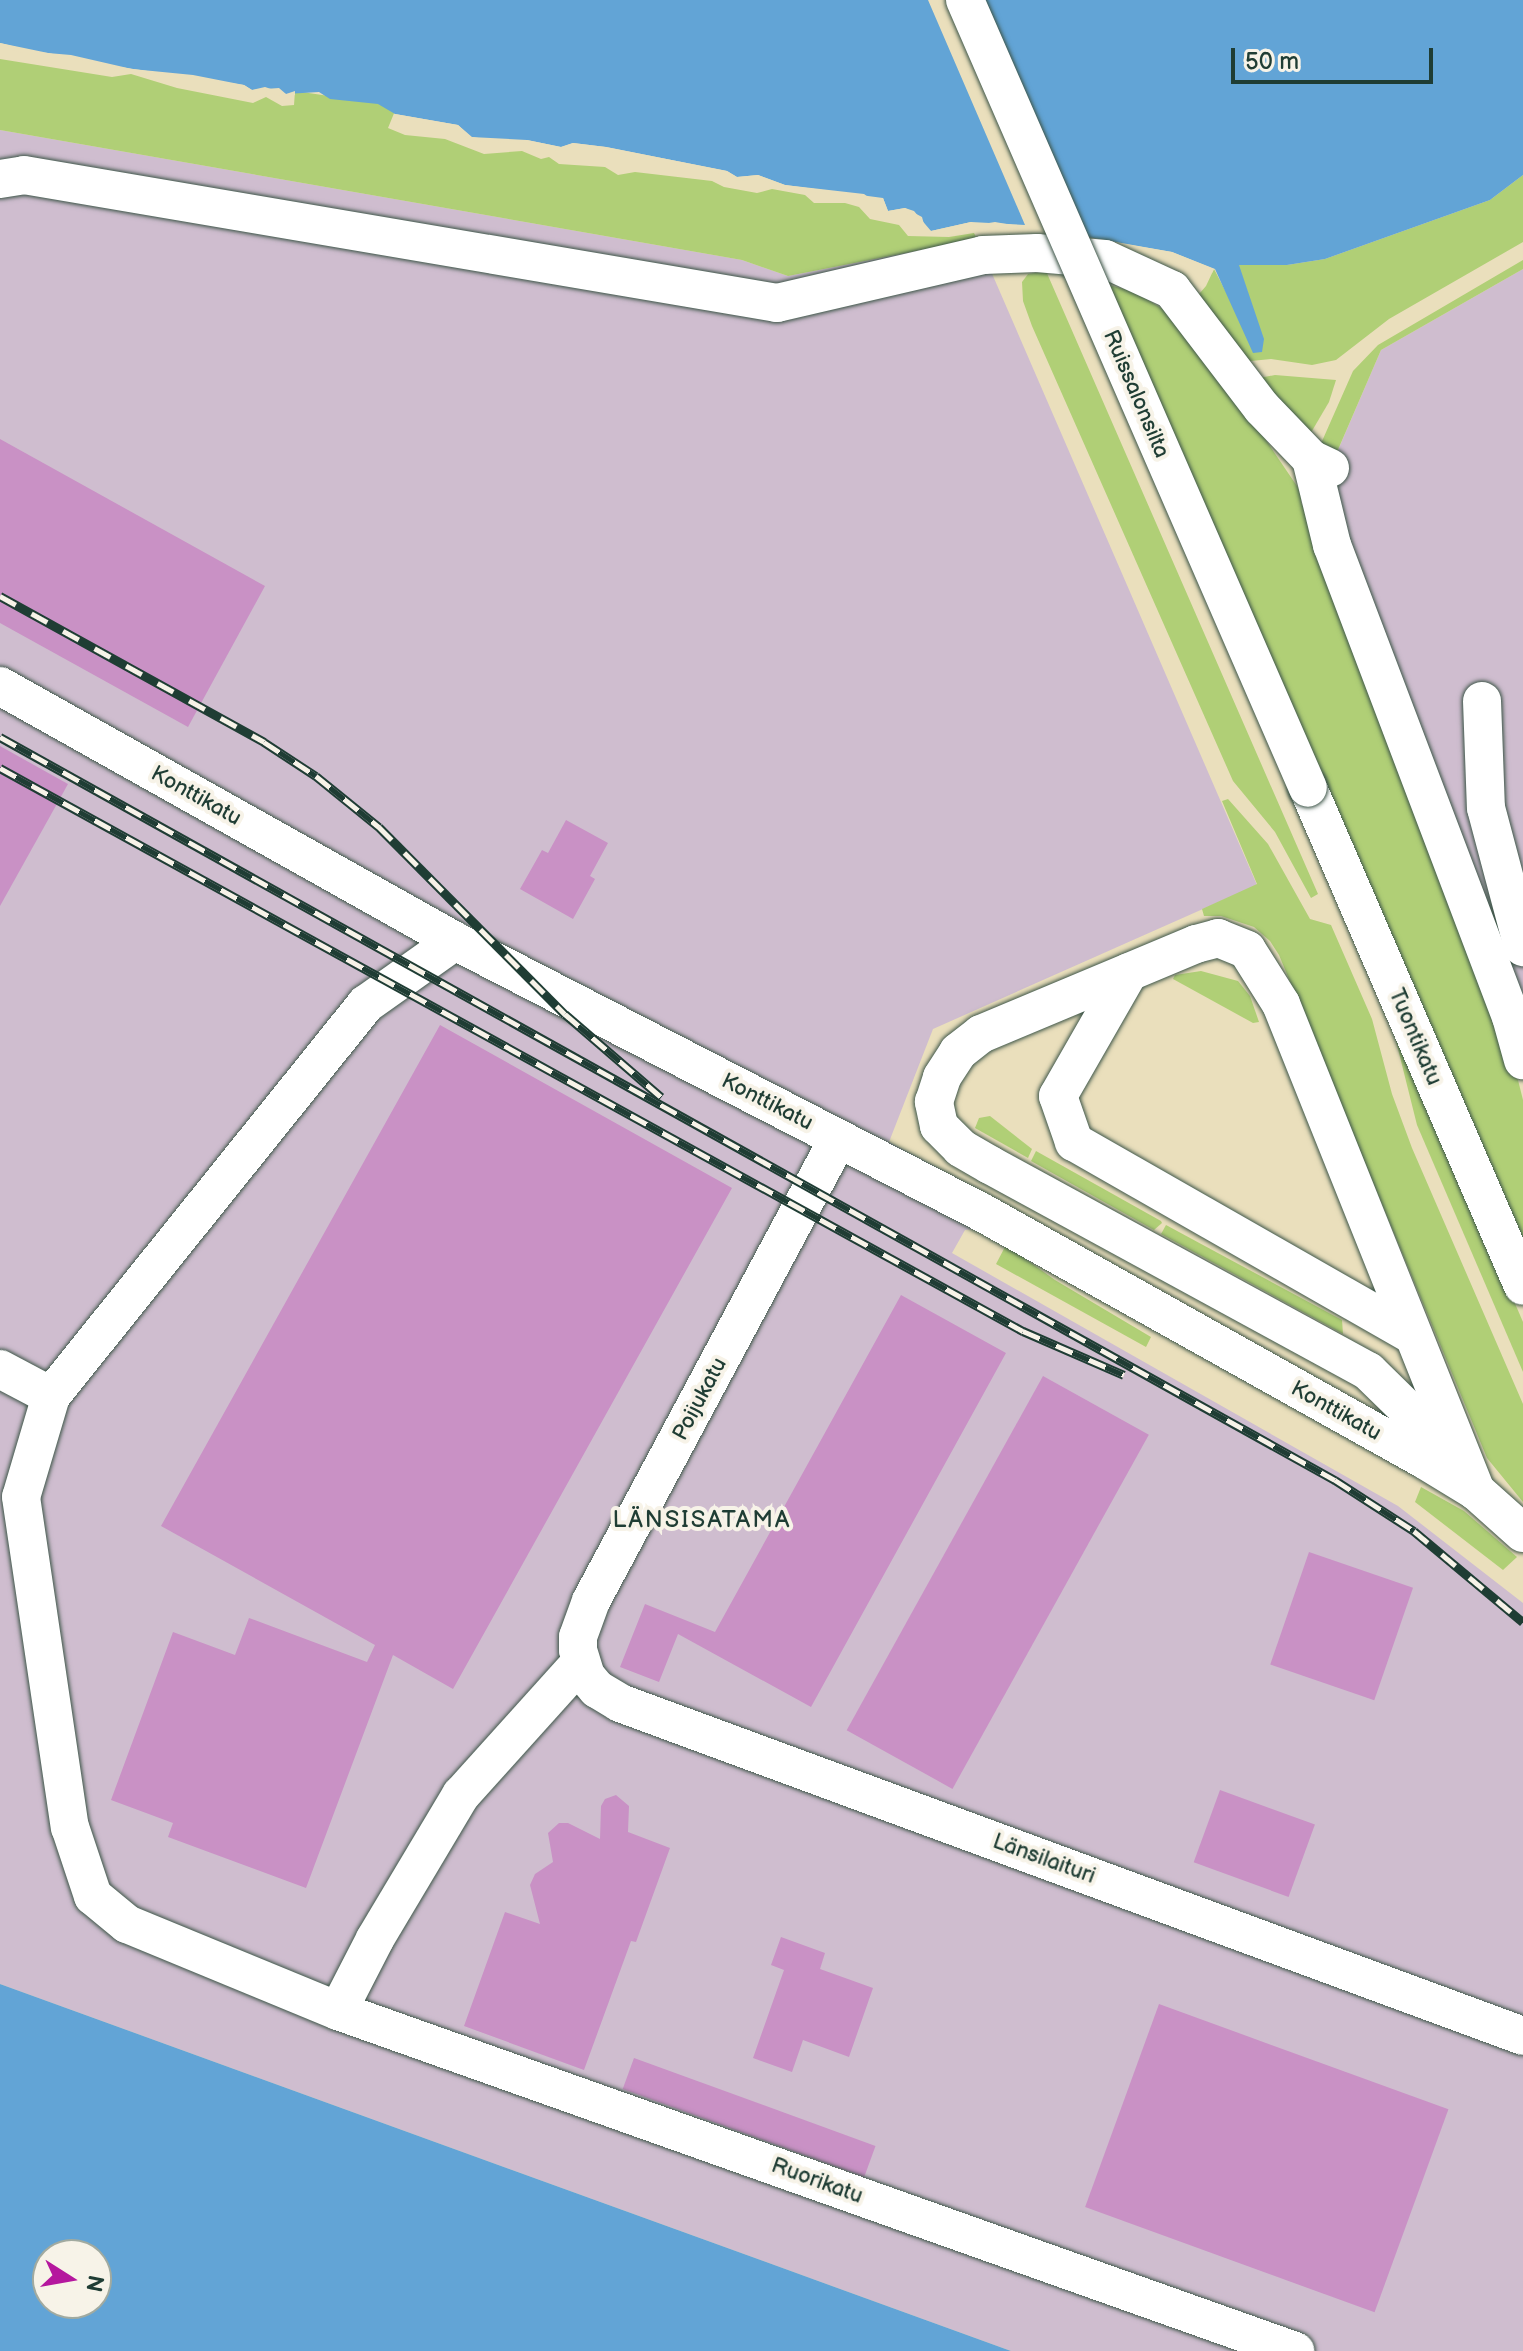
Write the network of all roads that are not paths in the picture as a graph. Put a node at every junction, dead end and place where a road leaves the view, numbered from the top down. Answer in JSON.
{"nodes":[{"id":1,"x":965,"y":0,"type":"edge"},
{"id":2,"x":0,"y":179,"type":"edge"},
{"id":3,"x":0,"y":686,"type":"edge"},
{"id":4,"x":1482,"y":701,"type":"dead end"},
{"id":5,"x":1308,"y":788,"type":"joint"},
{"id":6,"x":455,"y":941,"type":"junction"},
{"id":7,"x":1523,"y":947,"type":"edge"},
{"id":8,"x":1129,"y":972,"type":"junction"},
{"id":9,"x":1523,"y":1060,"type":"edge"},
{"id":10,"x":838,"y":1139,"type":"junction"},
{"id":11,"x":1523,"y":1286,"type":"edge"},
{"id":12,"x":1413,"y":1335,"type":"junction"},
{"id":13,"x":0,"y":1369,"type":"edge"},
{"id":14,"x":51,"y":1396,"type":"junction"},
{"id":15,"x":1476,"y":1491,"type":"junction"},
{"id":16,"x":1523,"y":1533,"type":"edge"},
{"id":17,"x":580,"y":1663,"type":"junction"},
{"id":18,"x":338,"y":2011,"type":"junction"},
{"id":19,"x":1523,"y":2036,"type":"edge"},
{"id":20,"x":1295,"y":2351,"type":"edge"}],
"edges":[{"from":1,"to":5,"type":"street","name":"Ruissalonsilta","bridge":true},
{"from":2,"to":9,"type":"street"},
{"from":3,"to":6,"type":"street","name":"Konttikatu"},
{"from":4,"to":7,"type":"street"},
{"from":5,"to":11,"type":"street","name":"Tuontikatu"},
{"from":6,"to":10,"type":"street","name":"Konttikatu"},
{"from":6,"to":14,"type":"street"},
{"from":8,"to":12,"type":"street"},
{"from":8,"to":12,"type":"street"},
{"from":8,"to":15,"type":"street"},
{"from":10,"to":15,"type":"street","name":"Konttikatu"},
{"from":10,"to":17,"type":"street","name":"Poijukatu"},
{"from":12,"to":15,"type":"street"},
{"from":13,"to":14,"type":"street"},
{"from":14,"to":18,"type":"street","name":"Ruorikatu"},
{"from":15,"to":16,"type":"street","name":"Konttikatu"},
{"from":17,"to":18,"type":"street"},
{"from":17,"to":19,"type":"street","name":"Länsilaituri"},
{"from":18,"to":20,"type":"street","name":"Ruorikatu"}]}
